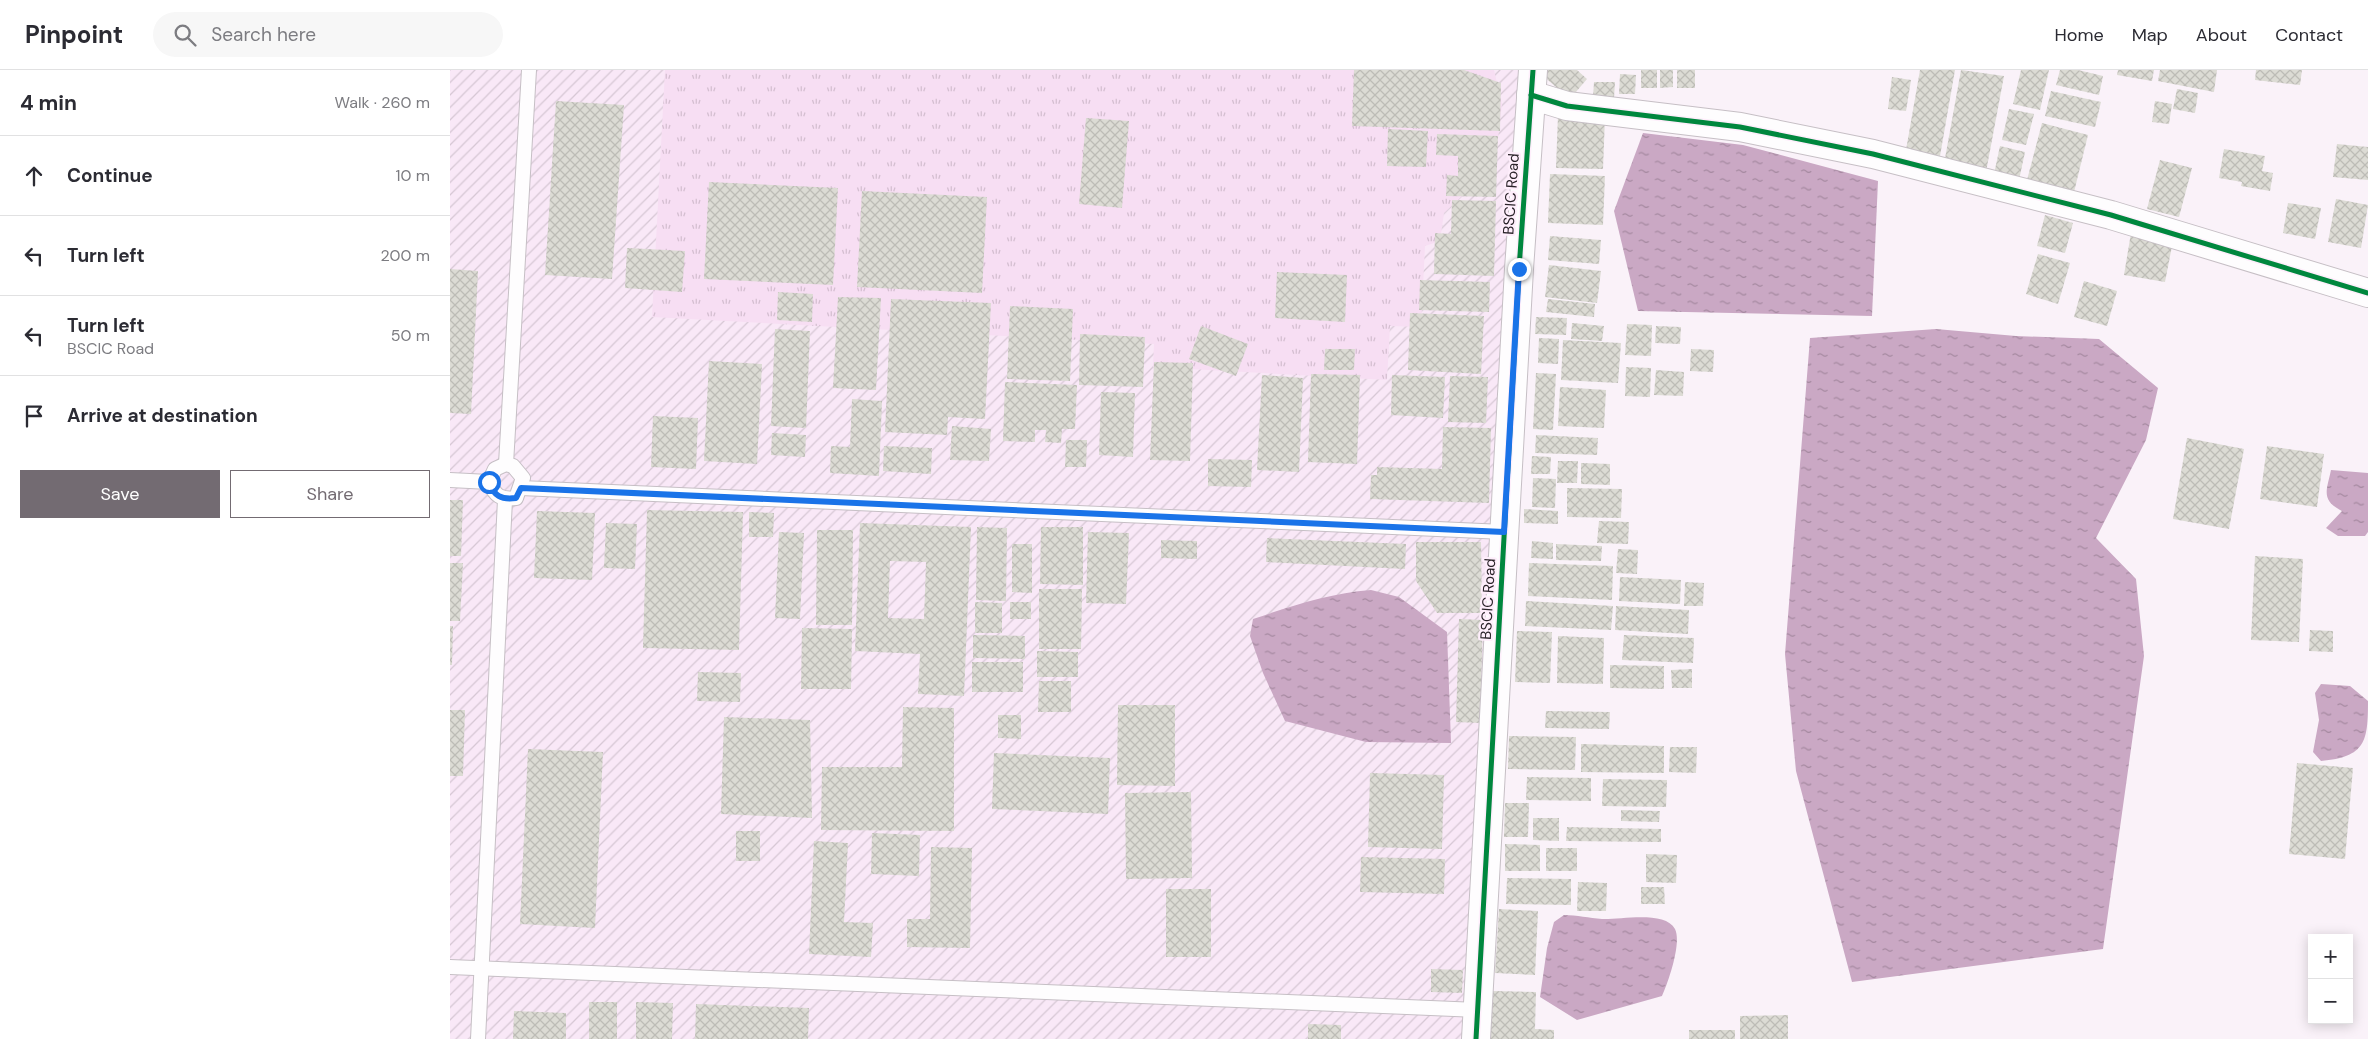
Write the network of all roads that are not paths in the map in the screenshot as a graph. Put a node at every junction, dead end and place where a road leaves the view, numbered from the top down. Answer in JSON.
{"nodes":[{"id":1,"x":529,"y":70,"type":"edge"},
{"id":2,"x":1532,"y":83,"type":"edge"},
{"id":3,"x":2368,"y":293,"type":"edge"},
{"id":4,"x":506,"y":464,"type":"junction"},
{"id":5,"x":450,"y":480,"type":"edge"},
{"id":6,"x":489,"y":482,"type":"junction"},
{"id":7,"x":521,"y":488,"type":"junction"},
{"id":8,"x":505,"y":500,"type":"junction"},
{"id":9,"x":1504,"y":532,"type":"junction"},
{"id":10,"x":450,"y":967,"type":"edge"},
{"id":11,"x":482,"y":968,"type":"junction"},
{"id":12,"x":1478,"y":1010,"type":"junction"},
{"id":13,"x":478,"y":1039,"type":"edge"},
{"id":14,"x":1476,"y":1039,"type":"edge"}],
"edges":[{"from":1,"to":4,"type":"lane"},
{"from":2,"to":3,"type":"street"},
{"from":2,"to":9,"type":"street","name":"BSCIC Road"},
{"from":4,"to":6,"type":"lane"},
{"from":4,"to":7,"type":"lane"},
{"from":5,"to":6,"type":"lane"},
{"from":6,"to":8,"type":"lane"},
{"from":7,"to":8,"type":"lane"},
{"from":7,"to":9,"type":"lane"},
{"from":8,"to":11,"type":"lane"},
{"from":9,"to":12,"type":"street","name":"BSCIC Road"},
{"from":10,"to":11,"type":"lane"},
{"from":11,"to":12,"type":"lane"},
{"from":11,"to":13,"type":"lane"},
{"from":12,"to":14,"type":"street","name":"BSCIC Road"}]}
